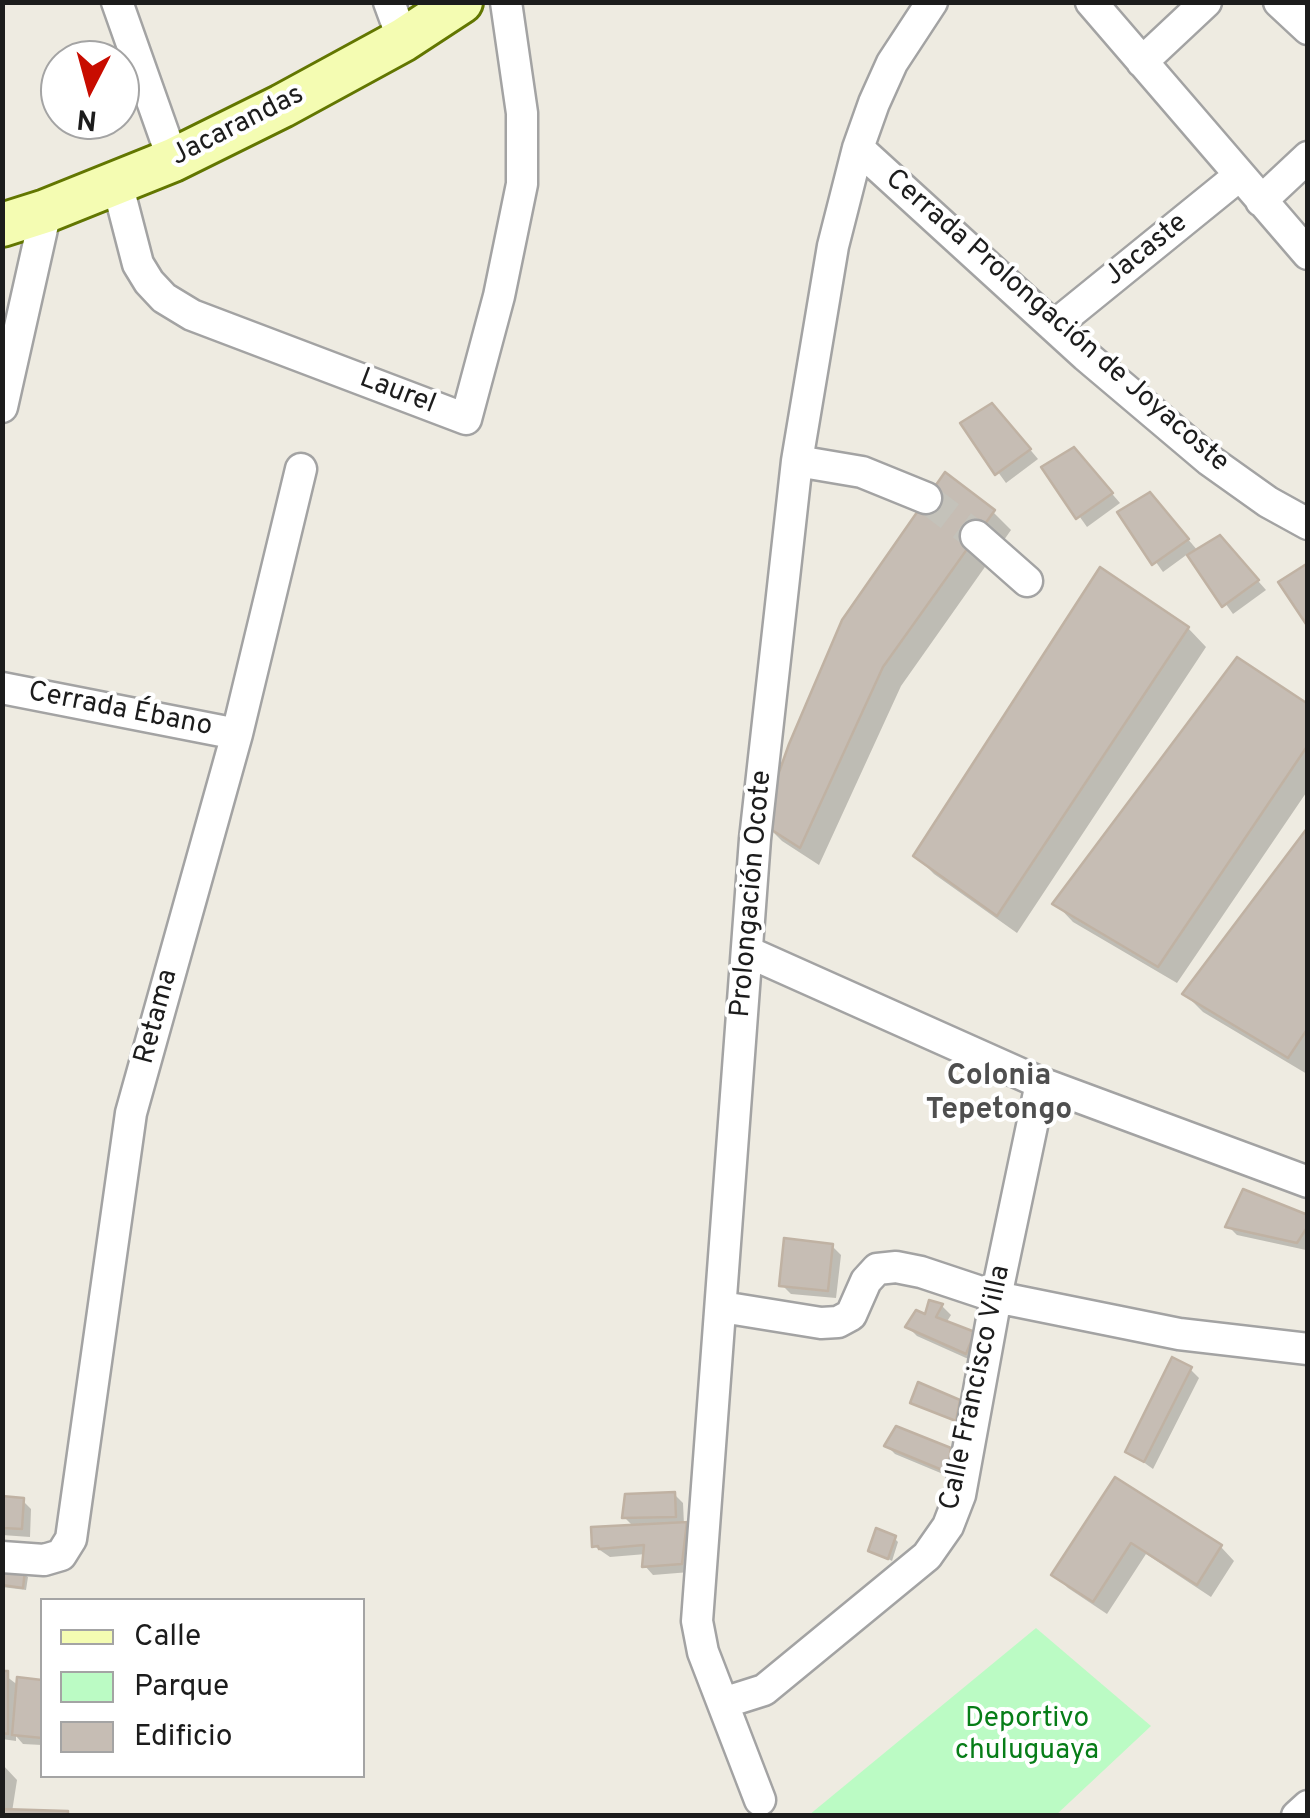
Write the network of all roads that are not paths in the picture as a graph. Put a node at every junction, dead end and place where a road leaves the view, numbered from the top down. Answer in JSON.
{"nodes":[{"id":1,"x":117,"y":2,"type":"edge"},
{"id":2,"x":461,"y":2,"type":"edge"},
{"id":3,"x":506,"y":2,"type":"edge"},
{"id":4,"x":932,"y":2,"type":"edge"},
{"id":5,"x":1091,"y":2,"type":"edge"},
{"id":6,"x":1206,"y":2,"type":"edge"},
{"id":7,"x":1278,"y":2,"type":"edge"},
{"id":8,"x":396,"y":21,"type":"edge"},
{"id":9,"x":1308,"y":30,"type":"edge"},
{"id":10,"x":1142,"y":62,"type":"junction"},
{"id":11,"x":858,"y":148,"type":"junction"},
{"id":12,"x":1308,"y":157,"type":"edge"},
{"id":13,"x":174,"y":160,"type":"junction"},
{"id":14,"x":1240,"y":175,"type":"junction"},
{"id":15,"x":117,"y":183,"type":"junction"},
{"id":16,"x":1262,"y":200,"type":"junction"},
{"id":17,"x":46,"y":211,"type":"junction"},
{"id":18,"x":2,"y":225,"type":"edge"},
{"id":19,"x":1308,"y":254,"type":"edge"},
{"id":20,"x":1054,"y":326,"type":"junction"},
{"id":21,"x":2,"y":406,"type":"edge"},
{"id":22,"x":797,"y":461,"type":"junction"},
{"id":23,"x":301,"y":470,"type":"dead end"},
{"id":24,"x":926,"y":498,"type":"tunnel mouth"},
{"id":25,"x":1308,"y":524,"type":"edge"},
{"id":26,"x":976,"y":536,"type":"tunnel mouth"},
{"id":27,"x":1027,"y":581,"type":"dead end"},
{"id":28,"x":2,"y":688,"type":"edge"},
{"id":29,"x":236,"y":734,"type":"junction"},
{"id":30,"x":748,"y":952,"type":"junction"},
{"id":31,"x":1041,"y":1083,"type":"junction"},
{"id":32,"x":1308,"y":1182,"type":"edge"},
{"id":33,"x":996,"y":1298,"type":"junction"},
{"id":34,"x":722,"y":1307,"type":"junction"},
{"id":35,"x":1308,"y":1348,"type":"edge"},
{"id":36,"x":2,"y":1557,"type":"edge"},
{"id":37,"x":723,"y":1703,"type":"junction"},
{"id":38,"x":760,"y":1800,"type":"dead end"},
{"id":39,"x":1308,"y":1806,"type":"edge"},
{"id":40,"x":1297,"y":1816,"type":"edge"}],
"edges":[{"from":1,"to":13,"type":"street"},
{"from":2,"to":8,"type":"street","name":"Jacarandas"},
{"from":3,"to":15,"type":"street","name":"Laurel"},
{"from":4,"to":11,"type":"street","name":"Prolongación Ocote"},
{"from":5,"to":10,"type":"street"},
{"from":6,"to":10,"type":"street"},
{"from":7,"to":9,"type":"street"},
{"from":8,"to":13,"type":"street","name":"Jacarandas"},
{"from":10,"to":14,"type":"street"},
{"from":11,"to":20,"type":"street","name":"Cerrada Prolongación de Joyacoste"},
{"from":11,"to":22,"type":"street","name":"Prolongación Ocote"},
{"from":12,"to":16,"type":"street"},
{"from":13,"to":15,"type":"street","name":"Jacarandas"},
{"from":14,"to":16,"type":"street"},
{"from":14,"to":20,"type":"street","name":"Jacaste"},
{"from":15,"to":17,"type":"street","name":"Jacarandas"},
{"from":16,"to":19,"type":"street"},
{"from":17,"to":18,"type":"street","name":"Jacarandas"},
{"from":17,"to":21,"type":"street"},
{"from":20,"to":25,"type":"street","name":"Cerrada Prolongación de Joyacoste"},
{"from":22,"to":24,"type":"street"},
{"from":22,"to":30,"type":"street","name":"Prolongación Ocote"},
{"from":23,"to":29,"type":"street","name":"Retama"},
{"from":26,"to":27,"type":"street"},
{"from":28,"to":29,"type":"street","name":"Cerrada Ébano"},
{"from":29,"to":36,"type":"street","name":"Retama"},
{"from":30,"to":31,"type":"street"},
{"from":30,"to":34,"type":"street","name":"Prolongación Ocote"},
{"from":31,"to":32,"type":"street"},
{"from":31,"to":33,"type":"street","name":"Calle Francisco Villa"},
{"from":33,"to":34,"type":"street"},
{"from":33,"to":35,"type":"street"},
{"from":33,"to":37,"type":"street","name":"Calle Francisco Villa"},
{"from":34,"to":37,"type":"street","name":"Prolongación Ocote"},
{"from":37,"to":38,"type":"street","name":"Prolongación Ocote"},
{"from":39,"to":40,"type":"street"}]}
